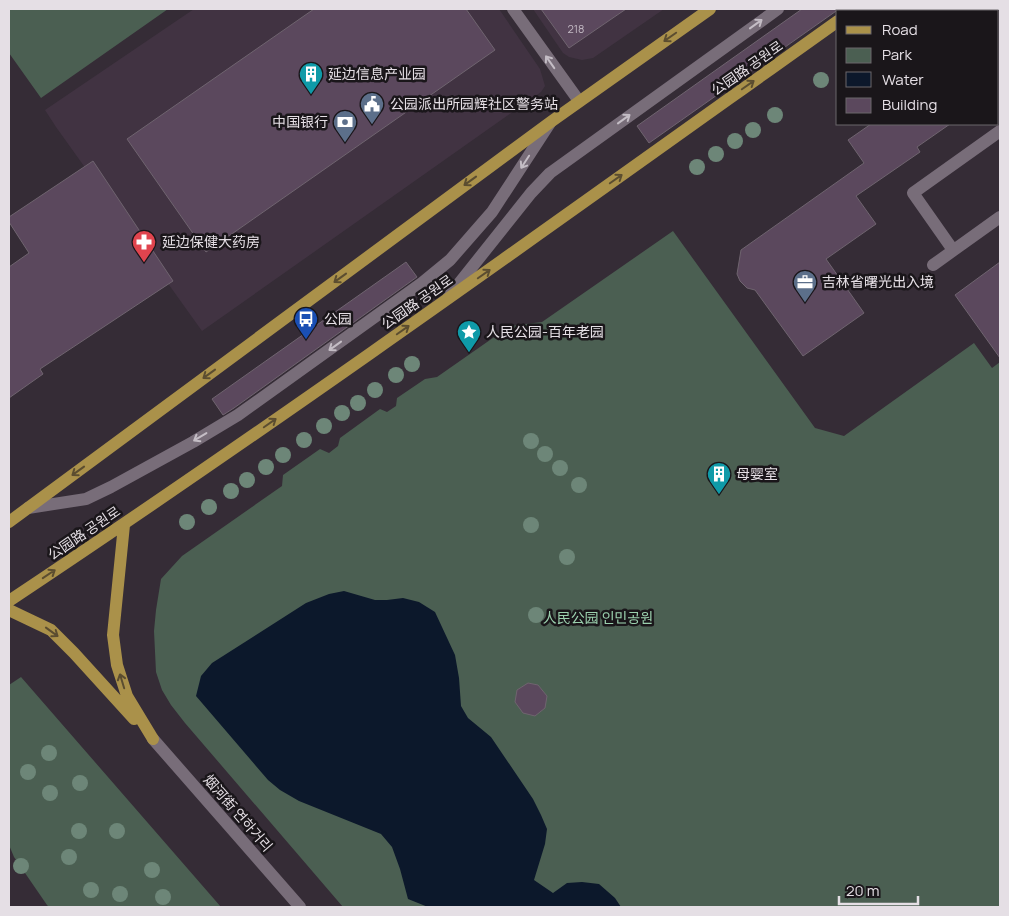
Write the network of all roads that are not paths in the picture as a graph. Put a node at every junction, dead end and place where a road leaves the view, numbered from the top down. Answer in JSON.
{"nodes":[{"id":1,"x":513,"y":9,"type":"edge"},
{"id":2,"x":710,"y":9,"type":"edge"},
{"id":3,"x":778,"y":9,"type":"edge"},
{"id":4,"x":836,"y":22,"type":"edge"},
{"id":5,"x":579,"y":102,"type":"junction"},
{"id":6,"x":552,"y":121,"type":"junction"},
{"id":7,"x":1000,"y":131,"type":"edge"},
{"id":8,"x":1000,"y":217,"type":"edge"},
{"id":9,"x":953,"y":250,"type":"junction"},
{"id":10,"x":934,"y":265,"type":"dead end"},
{"id":11,"x":444,"y":302,"type":"junction"},
{"id":12,"x":28,"y":508,"type":"junction"},
{"id":13,"x":9,"y":522,"type":"edge"},
{"id":14,"x":124,"y":524,"type":"junction"},
{"id":15,"x":9,"y":601,"type":"edge"},
{"id":16,"x":9,"y":610,"type":"edge"},
{"id":17,"x":153,"y":739,"type":"junction"},
{"id":18,"x":300,"y":907,"type":"edge"}],
"edges":[{"from":5,"to":1,"type":"street","one_way":true},
{"from":2,"to":5,"type":"main road","one_way":true},
{"from":11,"to":3,"type":"street","one_way":true},
{"from":11,"to":4,"type":"main road","name":"公园路 공원로","one_way":true},
{"from":5,"to":6,"type":"main road"},
{"from":6,"to":12,"type":"main road","one_way":true},
{"from":6,"to":12,"type":"street","one_way":true},
{"from":7,"to":9,"type":"street"},
{"from":8,"to":9,"type":"street"},
{"from":9,"to":10,"type":"street"},
{"from":14,"to":11,"type":"main road","name":"公园路 공원로","one_way":true},
{"from":12,"to":13,"type":"main road"},
{"from":15,"to":14,"type":"main road","name":"公园路 공원로","one_way":true},
{"from":17,"to":14,"type":"main road","one_way":true},
{"from":16,"to":17,"type":"main road","one_way":true},
{"from":17,"to":18,"type":"street","name":"烟河街 연하거리"}]}
